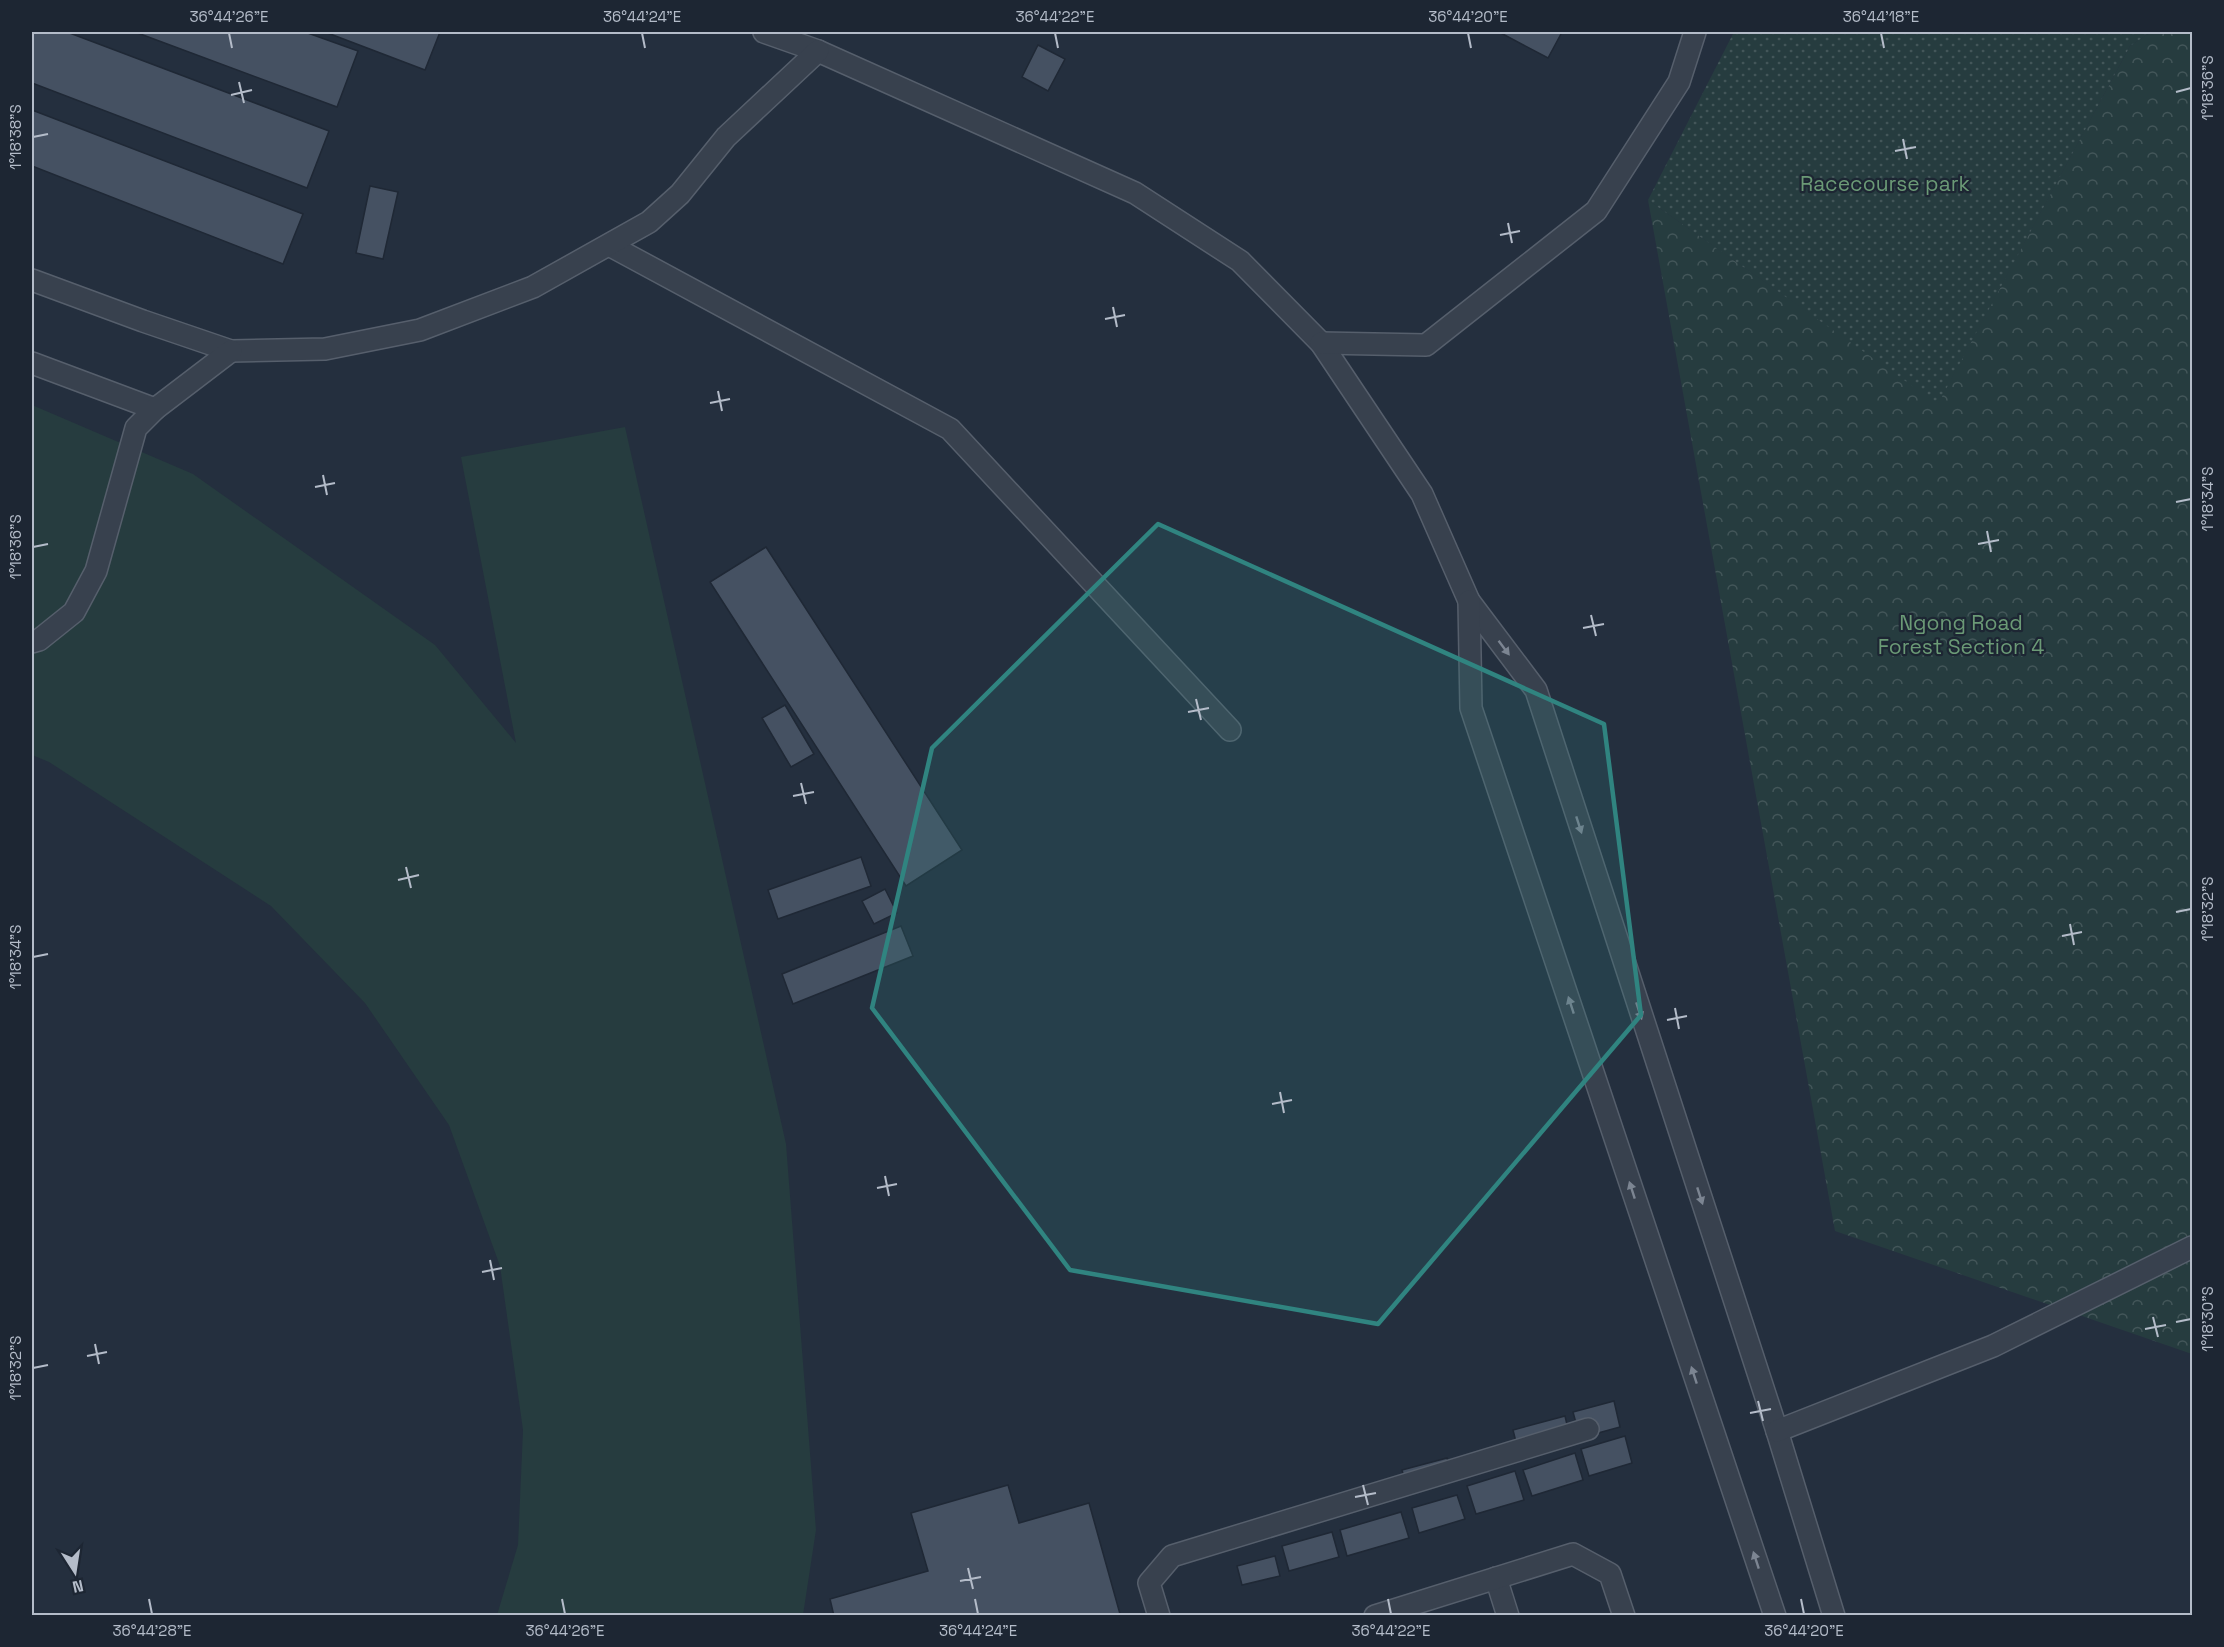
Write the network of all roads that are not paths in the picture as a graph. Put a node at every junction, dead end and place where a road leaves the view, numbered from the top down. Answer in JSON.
{"nodes":[{"id":1,"x":764,"y":32,"type":"edge"},
{"id":2,"x":1695,"y":32,"type":"edge"},
{"id":3,"x":818,"y":51,"type":"junction"},
{"id":4,"x":609,"y":245,"type":"junction"},
{"id":5,"x":32,"y":280,"type":"edge"},
{"id":6,"x":1321,"y":343,"type":"junction"},
{"id":7,"x":231,"y":351,"type":"junction"},
{"id":8,"x":32,"y":363,"type":"edge"},
{"id":9,"x":155,"y":409,"type":"junction"},
{"id":10,"x":1469,"y":601,"type":"junction"},
{"id":11,"x":32,"y":642,"type":"edge"},
{"id":12,"x":1230,"y":730,"type":"dead end"},
{"id":13,"x":2193,"y":1247,"type":"edge"},
{"id":14,"x":1588,"y":1428,"type":"dead end"},
{"id":15,"x":1777,"y":1431,"type":"junction"},
{"id":16,"x":1496,"y":1578,"type":"junction"},
{"id":17,"x":1159,"y":1616,"type":"edge"},
{"id":18,"x":1375,"y":1616,"type":"edge"},
{"id":19,"x":1508,"y":1616,"type":"edge"},
{"id":20,"x":1624,"y":1616,"type":"edge"},
{"id":21,"x":1775,"y":1616,"type":"edge"},
{"id":22,"x":1834,"y":1616,"type":"edge"}],
"edges":[{"from":1,"to":3,"type":"lane"},
{"from":2,"to":6,"type":"lane"},
{"from":3,"to":4,"type":"lane"},
{"from":3,"to":6,"type":"lane"},
{"from":4,"to":7,"type":"lane"},
{"from":4,"to":12,"type":"lane"},
{"from":5,"to":7,"type":"lane"},
{"from":6,"to":10,"type":"lane"},
{"from":7,"to":9,"type":"lane"},
{"from":8,"to":9,"type":"lane"},
{"from":9,"to":11,"type":"lane"},
{"from":10,"to":15,"type":"lane","one_way":true},
{"from":21,"to":10,"type":"lane","one_way":true},
{"from":13,"to":15,"type":"lane"},
{"from":14,"to":17,"type":"lane"},
{"from":15,"to":22,"type":"lane"},
{"from":16,"to":18,"type":"lane"},
{"from":16,"to":19,"type":"lane"},
{"from":16,"to":20,"type":"lane"}]}
